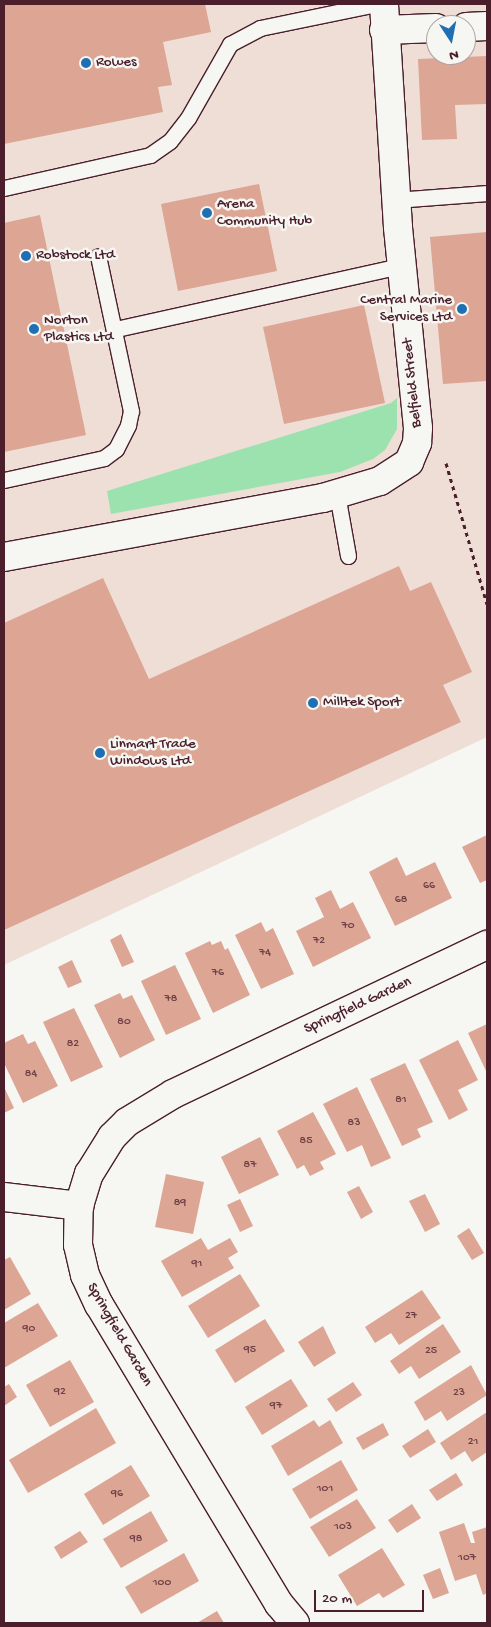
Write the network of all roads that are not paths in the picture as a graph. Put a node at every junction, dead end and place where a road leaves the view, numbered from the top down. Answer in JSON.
{"nodes":[{"id":1,"x":376,"y":4,"type":"edge"},
{"id":2,"x":384,"y":17,"type":"edge"},
{"id":3,"x":426,"y":26,"type":"edge"},
{"id":4,"x":4,"y":188,"type":"edge"},
{"id":5,"x":487,"y":193,"type":"edge"},
{"id":6,"x":396,"y":200,"type":"junction"},
{"id":7,"x":98,"y":256,"type":"dead end"},
{"id":8,"x":401,"y":266,"type":"junction"},
{"id":9,"x":116,"y":329,"type":"junction"},
{"id":10,"x":4,"y":480,"type":"edge"},
{"id":11,"x":337,"y":494,"type":"junction"},
{"id":12,"x":348,"y":556,"type":"dead end"},
{"id":13,"x":4,"y":557,"type":"edge"},
{"id":14,"x":487,"y":945,"type":"edge"},
{"id":15,"x":4,"y":1197,"type":"edge"},
{"id":16,"x":80,"y":1206,"type":"junction"},
{"id":17,"x":295,"y":1623,"type":"edge"}],
"edges":[{"from":1,"to":4,"type":"lane"},
{"from":2,"to":3,"type":"street"},
{"from":2,"to":6,"type":"street","name":"Belfield Street"},
{"from":5,"to":6,"type":"lane"},
{"from":6,"to":8,"type":"street","name":"Belfield Street"},
{"from":7,"to":9,"type":"lane"},
{"from":8,"to":9,"type":"lane"},
{"from":8,"to":11,"type":"street","name":"Belfield Street"},
{"from":9,"to":10,"type":"lane"},
{"from":11,"to":12,"type":"lane"},
{"from":11,"to":13,"type":"street","name":"Belfield Street"},
{"from":14,"to":16,"type":"street","name":"Springfield Garden"},
{"from":15,"to":16,"type":"street"},
{"from":16,"to":17,"type":"street","name":"Springfield Garden"}]}
